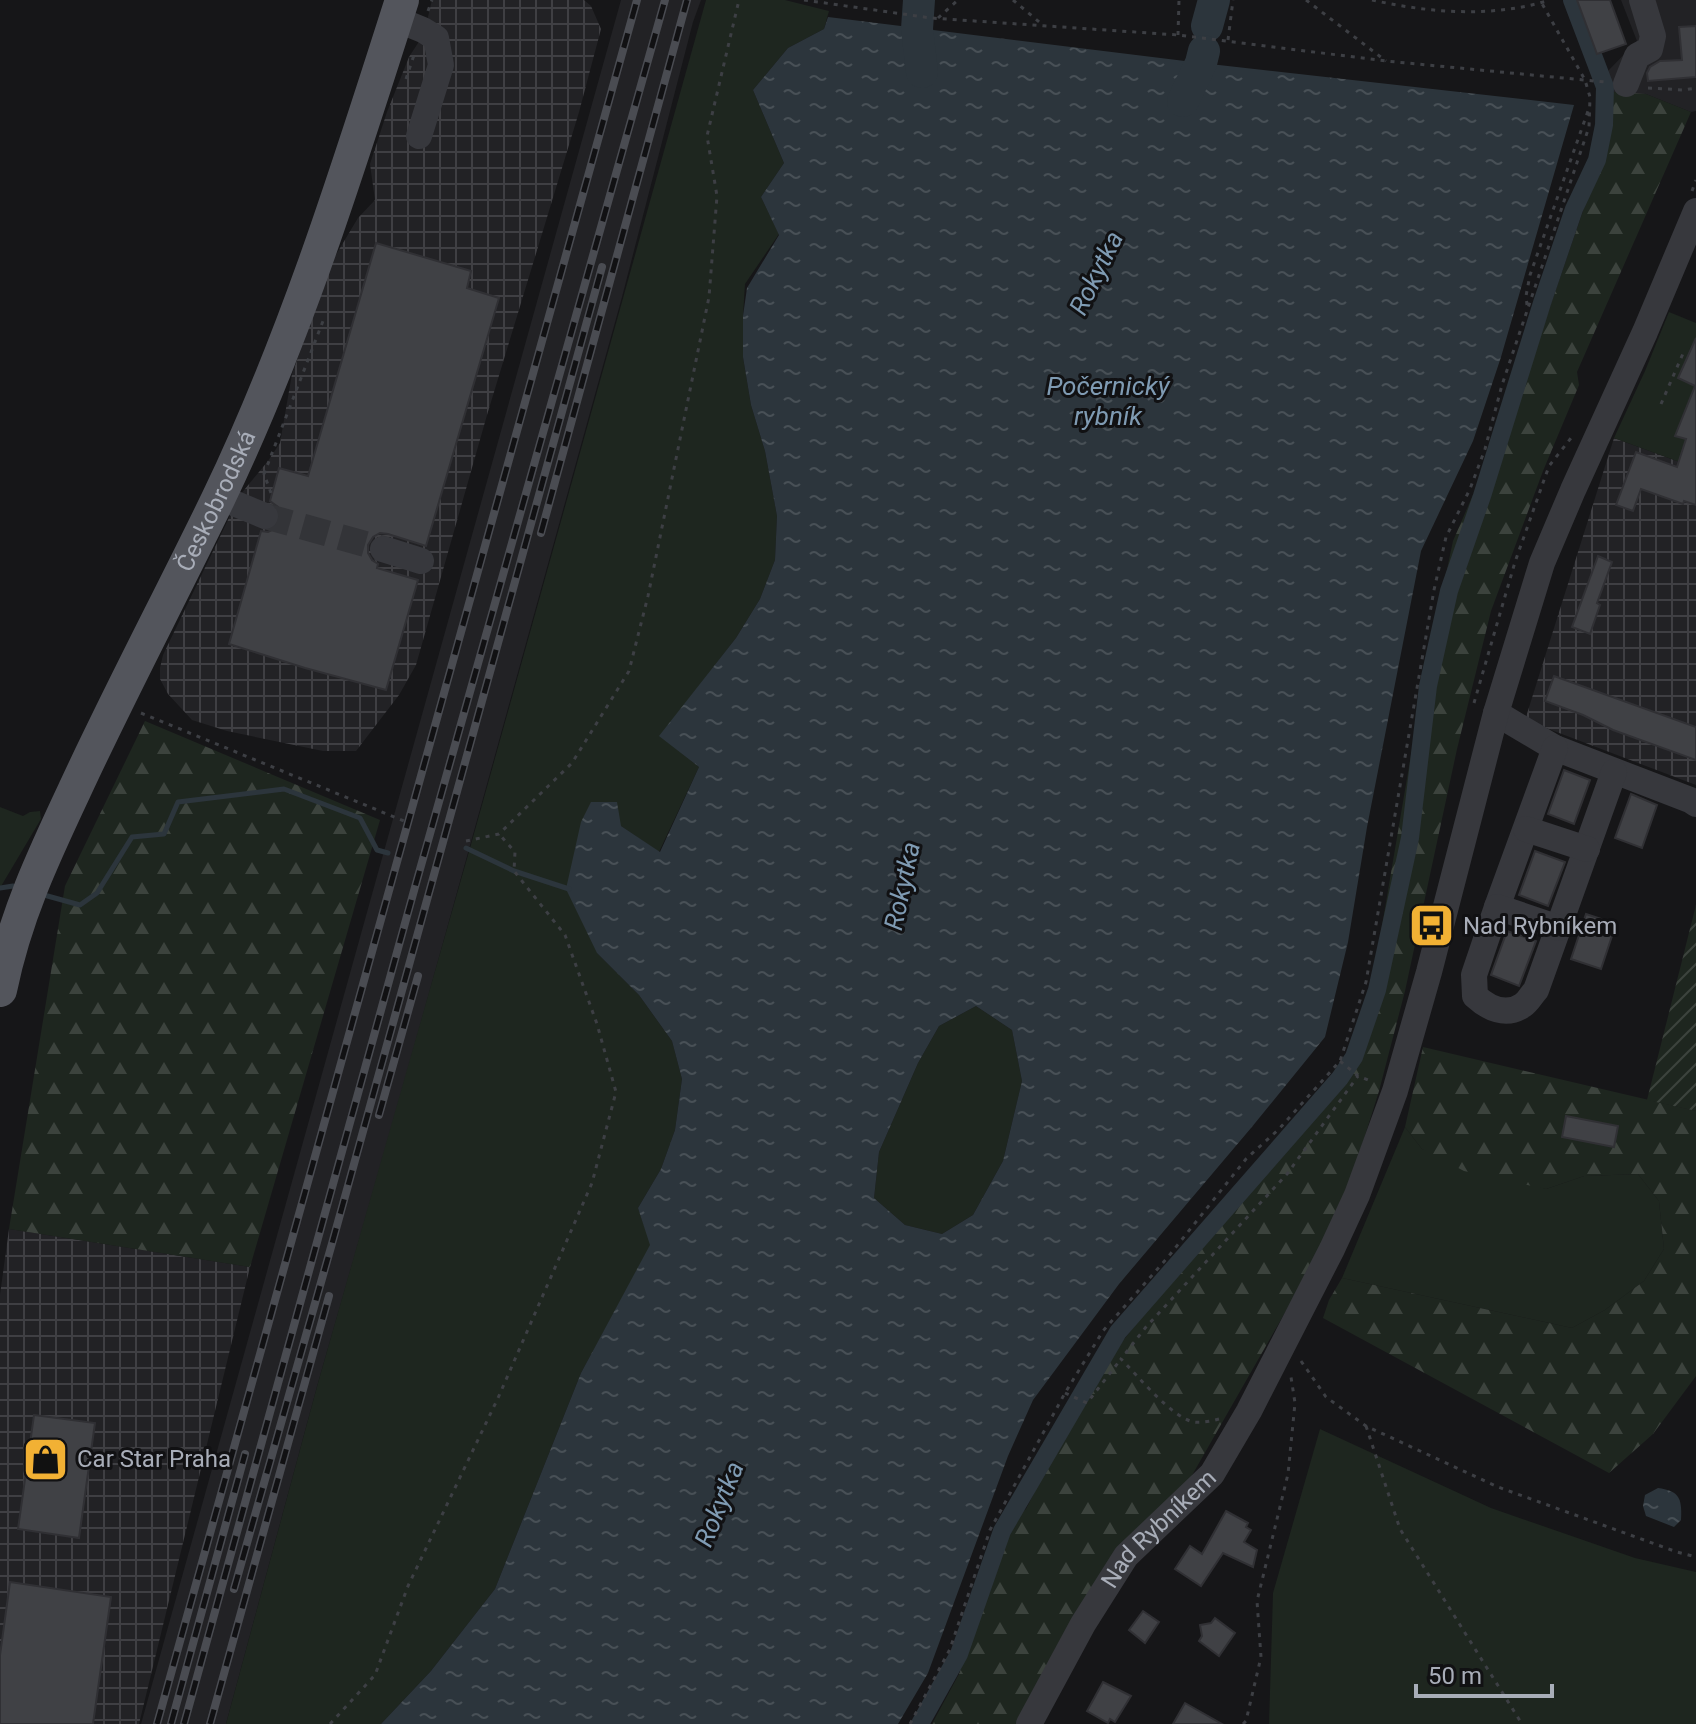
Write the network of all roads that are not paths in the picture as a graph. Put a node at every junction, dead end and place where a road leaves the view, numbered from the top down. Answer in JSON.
{"nodes":[{"id":1,"x":1642,"y":0,"type":"edge"},
{"id":2,"x":399,"y":9,"type":"edge"},
{"id":3,"x":1623,"y":84,"type":"road end"},
{"id":4,"x":419,"y":136,"type":"dead end"},
{"id":5,"x":1696,"y":211,"type":"edge"},
{"id":6,"x":219,"y":497,"type":"junction"},
{"id":7,"x":265,"y":516,"type":"tunnel mouth"},
{"id":8,"x":383,"y":549,"type":"tunnel mouth"},
{"id":9,"x":421,"y":561,"type":"dead end"},
{"id":10,"x":1496,"y":713,"type":"junction"},
{"id":11,"x":1555,"y":748,"type":"junction"},
{"id":12,"x":1614,"y":772,"type":"junction"},
{"id":13,"x":1696,"y":804,"type":"edge"},
{"id":14,"x":1526,"y":829,"type":"junction"},
{"id":15,"x":1587,"y":849,"type":"junction"},
{"id":16,"x":1497,"y":907,"type":"junction"},
{"id":17,"x":9,"y":921,"type":"edge"},
{"id":18,"x":1559,"y":928,"type":"junction"},
{"id":19,"x":0,"y":990,"type":"edge"},
{"id":20,"x":1029,"y":1724,"type":"edge"}],
"edges":[{"from":1,"to":3,"type":"street"},
{"from":2,"to":4,"type":"street"},
{"from":2,"to":6,"type":"main road","name":"Českobrodská"},
{"from":5,"to":10,"type":"street","name":"Nad Rybníkem"},
{"from":6,"to":7,"type":"street"},
{"from":6,"to":17,"type":"main road","name":"Českobrodská"},
{"from":8,"to":9,"type":"street"},
{"from":10,"to":11,"type":"street"},
{"from":10,"to":20,"type":"street","name":"Nad Rybníkem"},
{"from":11,"to":12,"type":"street"},
{"from":11,"to":14,"type":"street"},
{"from":12,"to":13,"type":"street"},
{"from":12,"to":15,"type":"street"},
{"from":14,"to":15,"type":"street"},
{"from":14,"to":16,"type":"street"},
{"from":15,"to":18,"type":"street"},
{"from":16,"to":18,"type":"street"},
{"from":16,"to":18,"type":"street"},
{"from":17,"to":19,"type":"main road","name":"Českobrodská"}]}
